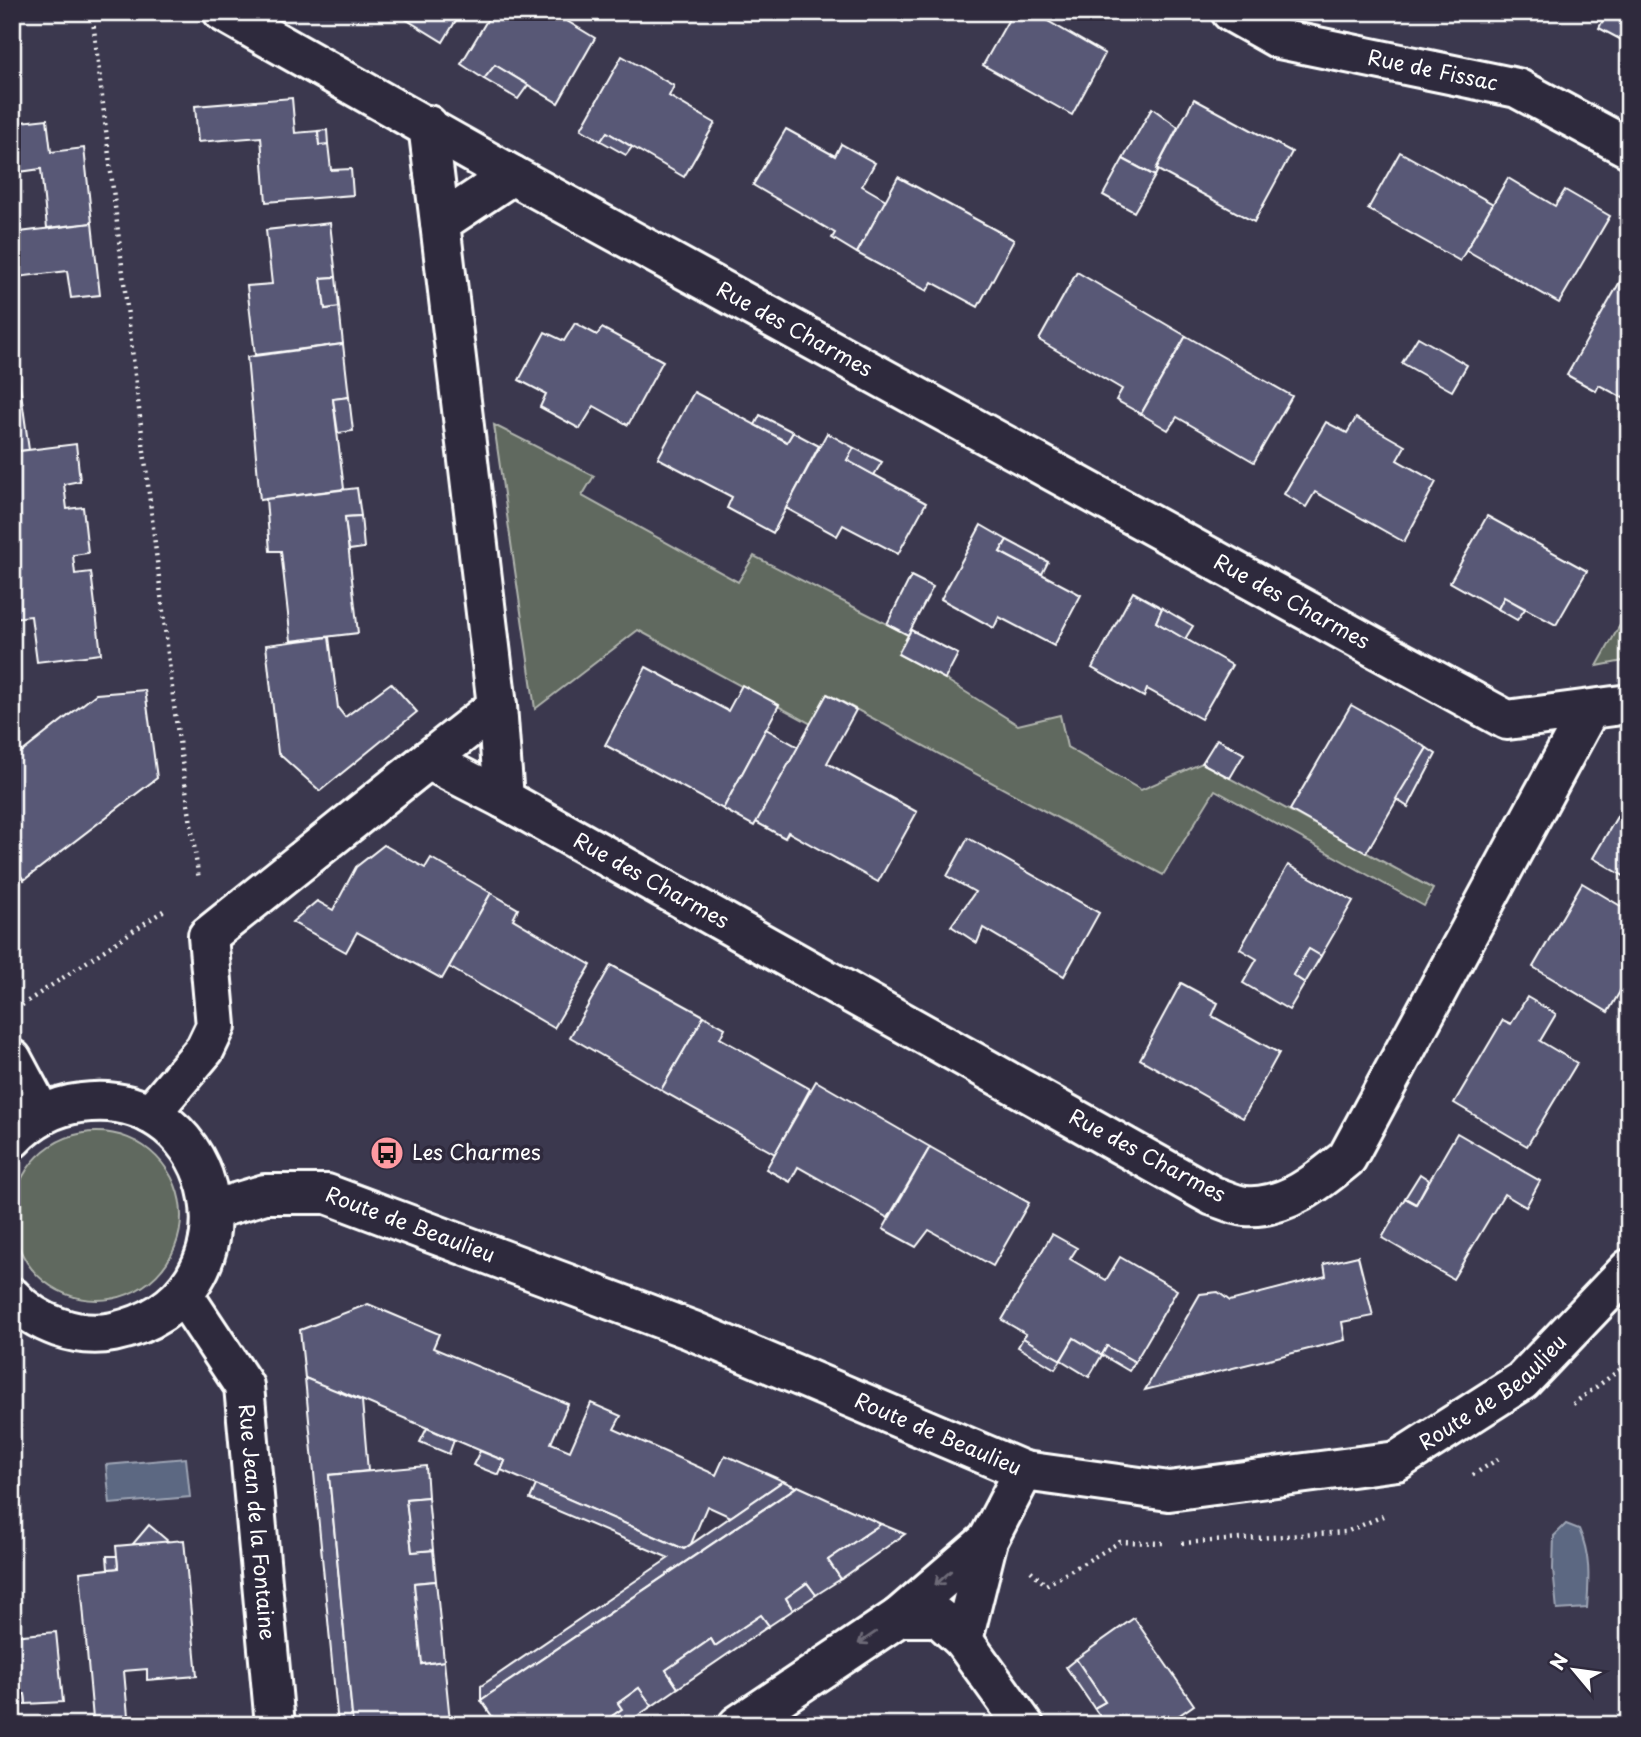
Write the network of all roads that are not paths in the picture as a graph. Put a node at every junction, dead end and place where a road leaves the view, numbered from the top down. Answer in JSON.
{"nodes":[{"id":1,"x":223,"y":12,"type":"edge"},
{"id":2,"x":1231,"y":12,"type":"edge"},
{"id":3,"x":428,"y":125,"type":"junction"},
{"id":4,"x":1629,"y":148,"type":"edge"},
{"id":5,"x":512,"y":175,"type":"junction"},
{"id":6,"x":440,"y":223,"type":"junction"},
{"id":7,"x":1629,"y":704,"type":"edge"},
{"id":8,"x":496,"y":706,"type":"junction"},
{"id":9,"x":1589,"y":710,"type":"junction"},
{"id":10,"x":428,"y":760,"type":"junction"},
{"id":11,"x":504,"y":799,"type":"junction"},
{"id":12,"x":12,"y":1059,"type":"edge"},
{"id":13,"x":150,"y":1114,"type":"junction"},
{"id":14,"x":42,"y":1115,"type":"junction"},
{"id":15,"x":12,"y":1139,"type":"edge"},
{"id":16,"x":212,"y":1210,"type":"junction"},
{"id":17,"x":1629,"y":1269,"type":"edge"},
{"id":18,"x":183,"y":1294,"type":"junction"},
{"id":19,"x":12,"y":1297,"type":"edge"},
{"id":20,"x":1024,"y":1471,"type":"junction"},
{"id":21,"x":988,"y":1540,"type":"junction"},
{"id":22,"x":899,"y":1618,"type":"junction"},
{"id":23,"x":963,"y":1640,"type":"junction"},
{"id":24,"x":275,"y":1725,"type":"edge"},
{"id":25,"x":738,"y":1725,"type":"edge"},
{"id":26,"x":1024,"y":1725,"type":"edge"}],
"edges":[{"from":1,"to":3,"type":"street","name":"Rue des Charmes"},
{"from":2,"to":4,"type":"street","name":"Rue de Fissac"},
{"from":3,"to":5,"type":"street","name":"Rue des Charmes"},
{"from":3,"to":6,"type":"street"},
{"from":5,"to":6,"type":"street"},
{"from":5,"to":9,"type":"street","name":"Rue des Charmes"},
{"from":6,"to":8,"type":"street"},
{"from":7,"to":9,"type":"street","name":"Rue des Charmes"},
{"from":8,"to":10,"type":"street"},
{"from":8,"to":11,"type":"street"},
{"from":9,"to":11,"type":"street","name":"Rue des Charmes"},
{"from":10,"to":11,"type":"street","name":"Rue des Charmes"},
{"from":10,"to":13,"type":"street"},
{"from":12,"to":14,"type":"street"},
{"from":13,"to":14,"type":"street"},
{"from":13,"to":16,"type":"street"},
{"from":14,"to":15,"type":"street"},
{"from":16,"to":18,"type":"street"},
{"from":16,"to":20,"type":"street","name":"Route de Beaulieu"},
{"from":17,"to":20,"type":"street","name":"Route de Beaulieu"},
{"from":18,"to":19,"type":"street"},
{"from":18,"to":24,"type":"street","name":"Rue Jean de la Fontaine"},
{"from":20,"to":21,"type":"street"},
{"from":21,"to":22,"type":"street","one_way":true},
{"from":21,"to":23,"type":"street"},
{"from":22,"to":23,"type":"street"},
{"from":22,"to":25,"type":"street","one_way":true},
{"from":23,"to":26,"type":"street"}]}
